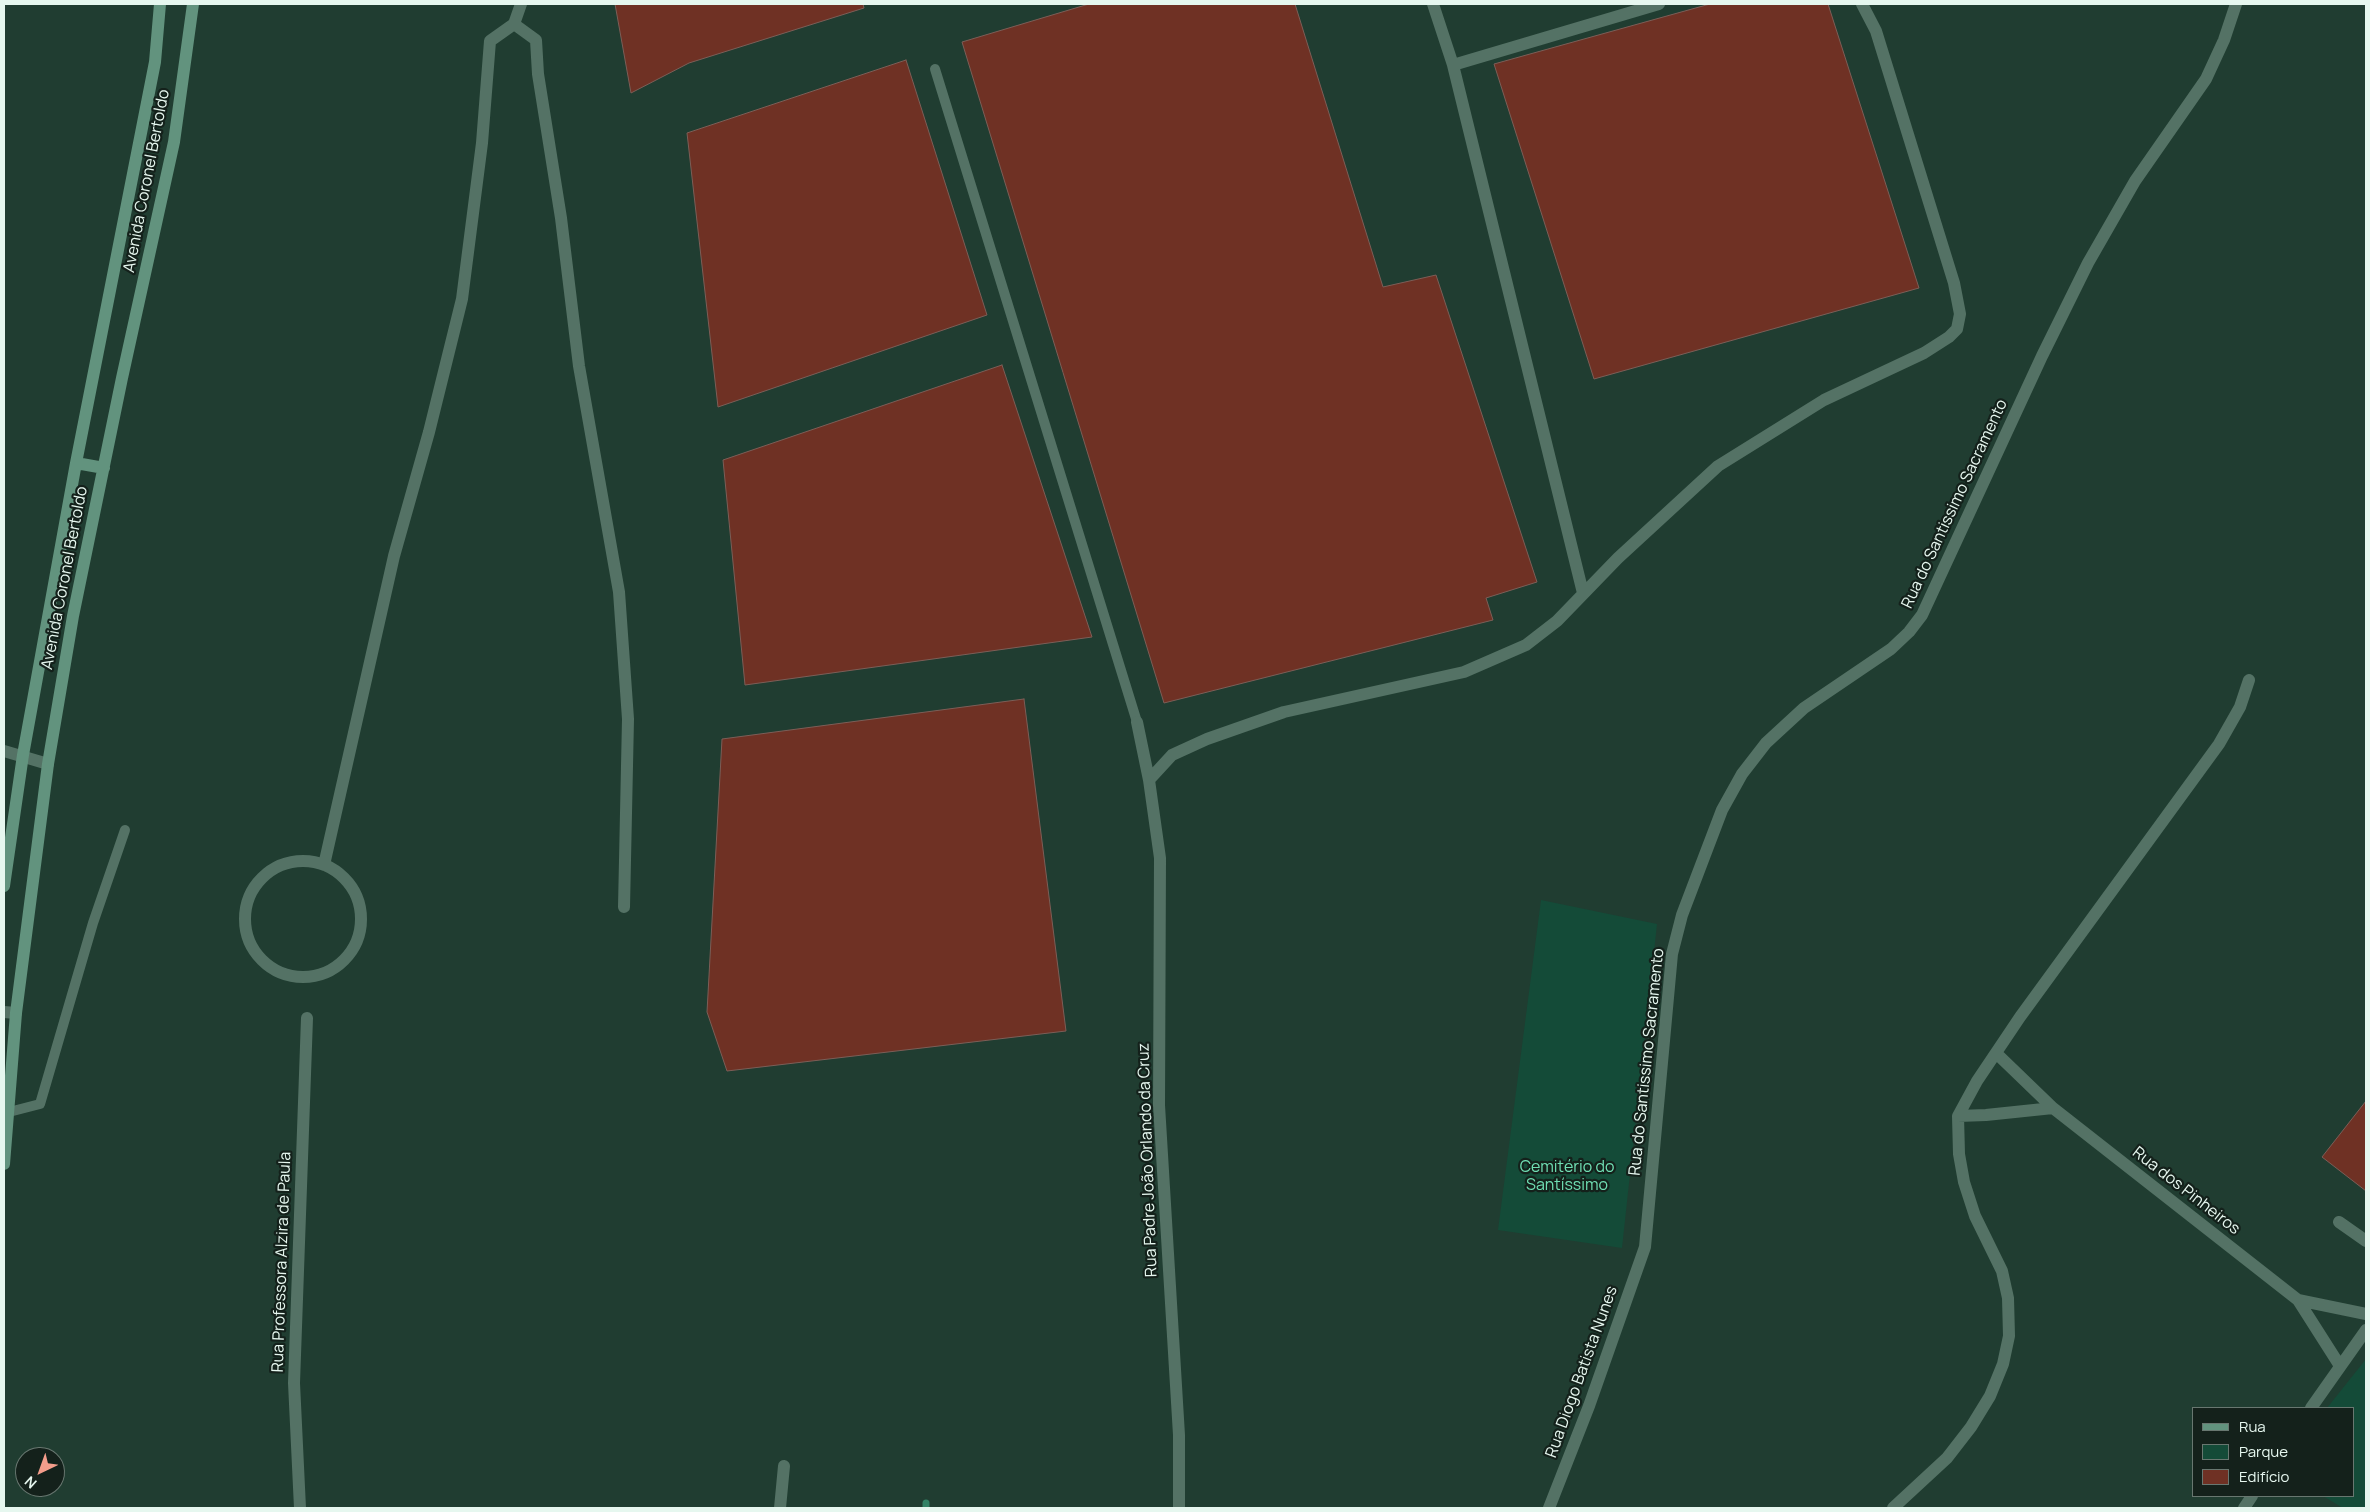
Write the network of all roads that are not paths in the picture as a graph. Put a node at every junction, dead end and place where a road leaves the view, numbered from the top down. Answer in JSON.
{"nodes":[{"id":1,"x":160,"y":4,"type":"edge"},
{"id":2,"x":193,"y":4,"type":"edge"},
{"id":3,"x":521,"y":4,"type":"edge"},
{"id":4,"x":1433,"y":4,"type":"edge"},
{"id":5,"x":1659,"y":4,"type":"edge"},
{"id":6,"x":1862,"y":4,"type":"edge"},
{"id":7,"x":2236,"y":4,"type":"edge"},
{"id":8,"x":514,"y":24,"type":"junction"},
{"id":9,"x":1453,"y":66,"type":"junction"},
{"id":10,"x":935,"y":69,"type":"dead end"},
{"id":11,"x":76,"y":462,"type":"junction"},
{"id":12,"x":104,"y":468,"type":"junction"},
{"id":13,"x":1584,"y":593,"type":"junction"},
{"id":14,"x":2249,"y":680,"type":"dead end"},
{"id":15,"x":1137,"y":722,"type":"joint"},
{"id":16,"x":4,"y":751,"type":"edge"},
{"id":17,"x":23,"y":755,"type":"junction"},
{"id":18,"x":48,"y":764,"type":"junction"},
{"id":19,"x":1149,"y":780,"type":"junction"},
{"id":20,"x":125,"y":830,"type":"dead end"},
{"id":21,"x":324,"y":865,"type":"junction"},
{"id":22,"x":4,"y":886,"type":"edge"},
{"id":23,"x":624,"y":907,"type":"dead end"},
{"id":24,"x":10,"y":1012,"type":"edge"},
{"id":25,"x":307,"y":1018,"type":"dead end"},
{"id":26,"x":1996,"y":1053,"type":"junction"},
{"id":27,"x":2053,"y":1108,"type":"junction"},
{"id":28,"x":9,"y":1112,"type":"junction"},
{"id":29,"x":1958,"y":1116,"type":"junction"},
{"id":30,"x":4,"y":1164,"type":"edge"},
{"id":31,"x":2340,"y":1222,"type":"dead end"},
{"id":32,"x":2366,"y":1241,"type":"edge"},
{"id":33,"x":1645,"y":1247,"type":"joint"},
{"id":34,"x":2298,"y":1300,"type":"junction"},
{"id":35,"x":2366,"y":1314,"type":"edge"},
{"id":36,"x":2366,"y":1330,"type":"edge"},
{"id":37,"x":2340,"y":1366,"type":"junction"},
{"id":38,"x":2312,"y":1407,"type":"edge"},
{"id":39,"x":784,"y":1466,"type":"dead end"},
{"id":40,"x":2251,"y":1497,"type":"edge"},
{"id":41,"x":300,"y":1508,"type":"edge"},
{"id":42,"x":780,"y":1508,"type":"edge"},
{"id":43,"x":1179,"y":1508,"type":"edge"},
{"id":44,"x":1549,"y":1508,"type":"edge"},
{"id":45,"x":1893,"y":1508,"type":"edge"},
{"id":46,"x":2244,"y":1508,"type":"edge"}],
"edges":[{"from":1,"to":11,"type":"street","name":"Avenida Coronel Bertoldo"},
{"from":2,"to":12,"type":"street","name":"Avenida Coronel Bertoldo"},
{"from":3,"to":8,"type":"street"},
{"from":4,"to":9,"type":"street"},
{"from":5,"to":9,"type":"street"},
{"from":6,"to":13,"type":"street"},
{"from":7,"to":33,"type":"street","name":"Rua do Santissimo Sacramento"},
{"from":8,"to":21,"type":"street"},
{"from":8,"to":23,"type":"street"},
{"from":9,"to":13,"type":"street"},
{"from":10,"to":15,"type":"lane"},
{"from":11,"to":12,"type":"street"},
{"from":11,"to":17,"type":"street","name":"Avenida Coronel Bertoldo"},
{"from":12,"to":18,"type":"street","name":"Avenida Coronel Bertoldo"},
{"from":13,"to":19,"type":"street"},
{"from":14,"to":26,"type":"street"},
{"from":15,"to":19,"type":"street","name":"Rua Padre João Orlando da Cruz"},
{"from":16,"to":17,"type":"street"},
{"from":17,"to":18,"type":"street"},
{"from":17,"to":22,"type":"street","name":"Avenida Coronel Bertoldo"},
{"from":18,"to":24,"type":"street","name":"Avenida Coronel Bertoldo"},
{"from":19,"to":43,"type":"street","name":"Rua Padre João Orlando da Cruz"},
{"from":20,"to":28,"type":"lane"},
{"from":21,"to":21,"type":"street"},
{"from":24,"to":28,"type":"street","name":"Avenida Coronel Bertoldo"},
{"from":25,"to":41,"type":"street","name":"Rua Professora Alzira de Paula"},
{"from":26,"to":27,"type":"street","name":"Rua dos Pinheiros"},
{"from":26,"to":29,"type":"street"},
{"from":27,"to":29,"type":"street"},
{"from":27,"to":34,"type":"street","name":"Rua dos Pinheiros"},
{"from":28,"to":30,"type":"street","name":"Avenida Coronel Bertoldo"},
{"from":29,"to":45,"type":"street"},
{"from":31,"to":32,"type":"street"},
{"from":33,"to":44,"type":"street","name":"Rua Diogo Batista Nunes"},
{"from":34,"to":35,"type":"street","name":"Rua dos Pinheiros"},
{"from":34,"to":37,"type":"street","name":"Rua dos Pinheiros"},
{"from":36,"to":37,"type":"street"},
{"from":37,"to":38,"type":"street"},
{"from":39,"to":42,"type":"street"},
{"from":40,"to":46,"type":"street"}]}
